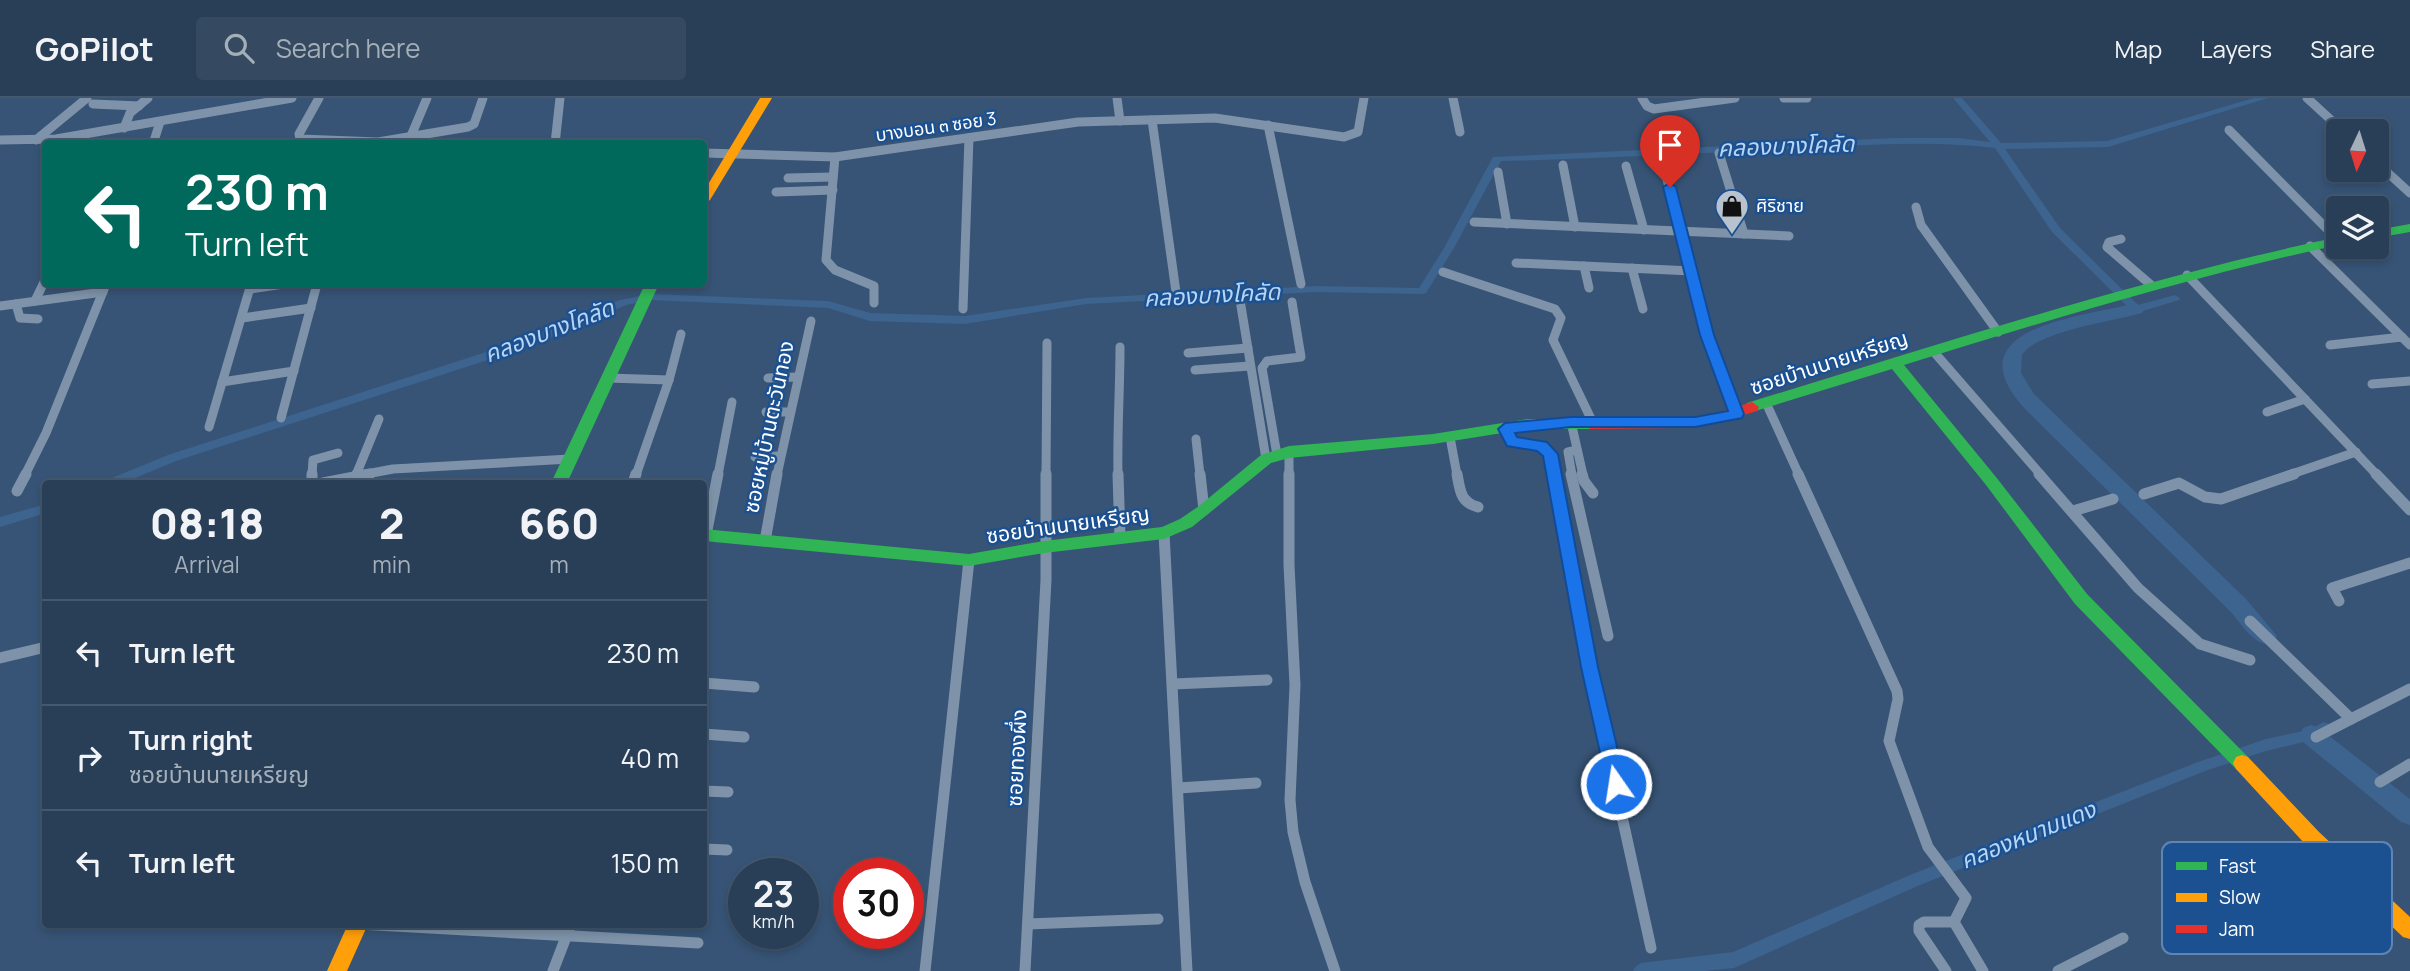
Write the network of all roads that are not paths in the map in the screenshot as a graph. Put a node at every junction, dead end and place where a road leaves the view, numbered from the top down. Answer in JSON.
{"nodes":[{"id":1,"x":148,"y":98,"type":"edge"},
{"id":2,"x":292,"y":98,"type":"edge"},
{"id":3,"x":320,"y":98,"type":"edge"},
{"id":4,"x":427,"y":98,"type":"edge"},
{"id":5,"x":483,"y":98,"type":"edge"},
{"id":6,"x":560,"y":98,"type":"edge"},
{"id":7,"x":766,"y":98,"type":"edge"},
{"id":8,"x":1117,"y":98,"type":"edge"},
{"id":9,"x":1364,"y":98,"type":"edge"},
{"id":10,"x":1453,"y":98,"type":"edge"},
{"id":11,"x":1642,"y":98,"type":"edge"},
{"id":12,"x":1735,"y":98,"type":"edge"},
{"id":13,"x":1784,"y":98,"type":"edge"},
{"id":14,"x":1807,"y":98,"type":"edge"},
{"id":15,"x":2307,"y":98,"type":"edge"},
{"id":16,"x":90,"y":101,"type":"edge"},
{"id":17,"x":138,"y":107,"type":"junction"},
{"id":18,"x":2330,"y":119,"type":"edge"},
{"id":19,"x":1152,"y":120,"type":"junction"},
{"id":20,"x":1120,"y":121,"type":"junction"},
{"id":21,"x":160,"y":122,"type":"junction"},
{"id":22,"x":1268,"y":125,"type":"junction"},
{"id":23,"x":128,"y":127,"type":"junction"},
{"id":24,"x":2229,"y":130,"type":"dead end"},
{"id":25,"x":1460,"y":132,"type":"dead end"},
{"id":26,"x":411,"y":136,"type":"junction"},
{"id":27,"x":969,"y":138,"type":"junction"},
{"id":28,"x":0,"y":140,"type":"edge"},
{"id":29,"x":36,"y":140,"type":"junction"},
{"id":30,"x":154,"y":140,"type":"edge"},
{"id":31,"x":303,"y":140,"type":"edge"},
{"id":32,"x":392,"y":140,"type":"edge"},
{"id":33,"x":555,"y":140,"type":"edge"},
{"id":34,"x":707,"y":153,"type":"edge"},
{"id":35,"x":1719,"y":153,"type":"dead end"},
{"id":36,"x":731,"y":155,"type":"junction"},
{"id":37,"x":835,"y":157,"type":"junction"},
{"id":38,"x":1664,"y":164,"type":"dead end"},
{"id":39,"x":1563,"y":165,"type":"dead end"},
{"id":40,"x":1626,"y":166,"type":"dead end"},
{"id":41,"x":1498,"y":172,"type":"dead end"},
{"id":42,"x":2389,"y":174,"type":"edge"},
{"id":43,"x":833,"y":177,"type":"junction"},
{"id":44,"x":788,"y":178,"type":"dead end"},
{"id":45,"x":833,"y":190,"type":"junction"},
{"id":46,"x":776,"y":192,"type":"dead end"},
{"id":47,"x":2410,"y":193,"type":"edge"},
{"id":48,"x":707,"y":195,"type":"edge"},
{"id":49,"x":1916,"y":207,"type":"dead end"},
{"id":50,"x":1474,"y":222,"type":"dead end"},
{"id":51,"x":1507,"y":224,"type":"junction"},
{"id":52,"x":1575,"y":227,"type":"junction"},
{"id":53,"x":2326,"y":228,"type":"edge"},
{"id":54,"x":2410,"y":228,"type":"edge"},
{"id":55,"x":1644,"y":230,"type":"junction"},
{"id":56,"x":2389,"y":232,"type":"edge"},
{"id":57,"x":1681,"y":233,"type":"junction"},
{"id":58,"x":1744,"y":234,"type":"junction"},
{"id":59,"x":1788,"y":236,"type":"dead end"},
{"id":60,"x":2121,"y":239,"type":"dead end"},
{"id":61,"x":2326,"y":243,"type":"edge"},
{"id":62,"x":2310,"y":246,"type":"junction"},
{"id":63,"x":1516,"y":262,"type":"dead end"},
{"id":64,"x":1584,"y":266,"type":"junction"},
{"id":65,"x":1632,"y":268,"type":"junction"},
{"id":66,"x":1692,"y":271,"type":"junction"},
{"id":67,"x":1443,"y":272,"type":"dead end"},
{"id":68,"x":2187,"y":275,"type":"junction"},
{"id":69,"x":1301,"y":284,"type":"dead end"},
{"id":70,"x":2151,"y":285,"type":"junction"},
{"id":71,"x":42,"y":286,"type":"edge"},
{"id":72,"x":251,"y":287,"type":"edge"},
{"id":73,"x":316,"y":287,"type":"edge"},
{"id":74,"x":650,"y":287,"type":"edge"},
{"id":75,"x":104,"y":288,"type":"edge"},
{"id":76,"x":1589,"y":288,"type":"dead end"},
{"id":77,"x":1176,"y":292,"type":"dead end"},
{"id":78,"x":1240,"y":300,"type":"dead end"},
{"id":79,"x":35,"y":301,"type":"junction"},
{"id":80,"x":1292,"y":302,"type":"dead end"},
{"id":81,"x":874,"y":303,"type":"dead end"},
{"id":82,"x":16,"y":304,"type":"junction"},
{"id":83,"x":0,"y":306,"type":"edge"},
{"id":84,"x":311,"y":308,"type":"junction"},
{"id":85,"x":1643,"y":309,"type":"dead end"},
{"id":86,"x":963,"y":310,"type":"dead end"},
{"id":87,"x":242,"y":318,"type":"junction"},
{"id":88,"x":38,"y":319,"type":"dead end"},
{"id":89,"x":811,"y":321,"type":"dead end"},
{"id":90,"x":1998,"y":332,"type":"junction"},
{"id":91,"x":681,"y":334,"type":"dead end"},
{"id":92,"x":2406,"y":341,"type":"edge"},
{"id":93,"x":1047,"y":343,"type":"dead end"},
{"id":94,"x":2330,"y":345,"type":"dead end"},
{"id":95,"x":1121,"y":347,"type":"dead end"},
{"id":96,"x":1248,"y":348,"type":"junction"},
{"id":97,"x":1934,"y":352,"type":"junction"},
{"id":98,"x":1188,"y":354,"type":"dead end"},
{"id":99,"x":1896,"y":364,"type":"junction"},
{"id":100,"x":1250,"y":366,"type":"junction"},
{"id":101,"x":1195,"y":370,"type":"dead end"},
{"id":102,"x":294,"y":371,"type":"junction"},
{"id":103,"x":798,"y":377,"type":"junction"},
{"id":104,"x":608,"y":378,"type":"junction"},
{"id":105,"x":768,"y":378,"type":"dead end"},
{"id":106,"x":669,"y":380,"type":"junction"},
{"id":107,"x":2410,"y":380,"type":"edge"},
{"id":108,"x":222,"y":382,"type":"junction"},
{"id":109,"x":2372,"y":384,"type":"dead end"},
{"id":110,"x":2305,"y":399,"type":"junction"},
{"id":111,"x":732,"y":402,"type":"dead end"},
{"id":112,"x":1767,"y":405,"type":"junction"},
{"id":113,"x":766,"y":412,"type":"dead end"},
{"id":114,"x":790,"y":412,"type":"junction"},
{"id":115,"x":2267,"y":412,"type":"dead end"},
{"id":116,"x":1737,"y":414,"type":"junction"},
{"id":117,"x":281,"y":418,"type":"dead end"},
{"id":118,"x":379,"y":419,"type":"dead end"},
{"id":119,"x":1571,"y":422,"type":"junction"},
{"id":120,"x":1593,"y":423,"type":"junction"},
{"id":121,"x":209,"y":427,"type":"dead end"},
{"id":122,"x":1505,"y":429,"type":"junction"},
{"id":123,"x":1450,"y":437,"type":"junction"},
{"id":124,"x":1195,"y":439,"type":"dead end"},
{"id":125,"x":1577,"y":450,"type":"junction"},
{"id":126,"x":2356,"y":452,"type":"junction"},
{"id":127,"x":338,"y":453,"type":"dead end"},
{"id":128,"x":1278,"y":455,"type":"junction"},
{"id":129,"x":780,"y":456,"type":"junction"},
{"id":130,"x":755,"y":457,"type":"dead end"},
{"id":131,"x":570,"y":459,"type":"junction"},
{"id":132,"x":355,"y":479,"type":"edge"},
{"id":133,"x":312,"y":480,"type":"edge"},
{"id":134,"x":560,"y":480,"type":"edge"},
{"id":135,"x":634,"y":480,"type":"edge"},
{"id":136,"x":16,"y":491,"type":"dead end"},
{"id":137,"x":1593,"y":493,"type":"dead end"},
{"id":138,"x":2144,"y":494,"type":"dead end"},
{"id":139,"x":2113,"y":499,"type":"dead end"},
{"id":140,"x":1478,"y":507,"type":"dead end"},
{"id":141,"x":1204,"y":510,"type":"junction"},
{"id":142,"x":2073,"y":510,"type":"junction"},
{"id":143,"x":2410,"y":510,"type":"edge"},
{"id":144,"x":707,"y":525,"type":"edge"},
{"id":145,"x":1164,"y":533,"type":"junction"},
{"id":146,"x":707,"y":535,"type":"edge"},
{"id":147,"x":1119,"y":537,"type":"junction"},
{"id":148,"x":765,"y":541,"type":"junction"},
{"id":149,"x":1044,"y":547,"type":"junction"},
{"id":150,"x":969,"y":560,"type":"junction"},
{"id":151,"x":2410,"y":564,"type":"edge"},
{"id":152,"x":2339,"y":601,"type":"dead end"},
{"id":153,"x":2250,"y":621,"type":"dead end"},
{"id":154,"x":1608,"y":636,"type":"dead end"},
{"id":155,"x":42,"y":648,"type":"edge"},
{"id":156,"x":0,"y":658,"type":"edge"},
{"id":157,"x":2249,"y":660,"type":"dead end"},
{"id":158,"x":1266,"y":680,"type":"dead end"},
{"id":159,"x":707,"y":683,"type":"edge"},
{"id":160,"x":1173,"y":684,"type":"junction"},
{"id":161,"x":754,"y":687,"type":"dead end"},
{"id":162,"x":2410,"y":689,"type":"edge"},
{"id":163,"x":2350,"y":718,"type":"junction"},
{"id":164,"x":707,"y":734,"type":"edge"},
{"id":165,"x":744,"y":737,"type":"dead end"},
{"id":166,"x":2316,"y":737,"type":"dead end"},
{"id":167,"x":2410,"y":764,"type":"edge"},
{"id":168,"x":2380,"y":782,"type":"dead end"},
{"id":169,"x":1256,"y":783,"type":"dead end"},
{"id":170,"x":1178,"y":788,"type":"junction"},
{"id":171,"x":707,"y":790,"type":"edge"},
{"id":172,"x":728,"y":792,"type":"dead end"},
{"id":173,"x":2316,"y":842,"type":"edge"},
{"id":174,"x":707,"y":849,"type":"edge"},
{"id":175,"x":727,"y":850,"type":"dead end"},
{"id":176,"x":2392,"y":913,"type":"edge"},
{"id":177,"x":1158,"y":919,"type":"dead end"},
{"id":178,"x":1954,"y":922,"type":"junction"},
{"id":179,"x":1028,"y":924,"type":"junction"},
{"id":180,"x":356,"y":928,"type":"edge"},
{"id":181,"x":499,"y":928,"type":"edge"},
{"id":182,"x":569,"y":930,"type":"edge"},
{"id":183,"x":2410,"y":930,"type":"edge"},
{"id":184,"x":2123,"y":938,"type":"dead end"},
{"id":185,"x":698,"y":943,"type":"dead end"},
{"id":186,"x":1651,"y":948,"type":"dead end"},
{"id":187,"x":337,"y":971,"type":"edge"},
{"id":188,"x":553,"y":971,"type":"edge"},
{"id":189,"x":925,"y":971,"type":"edge"},
{"id":190,"x":1025,"y":971,"type":"edge"},
{"id":191,"x":1187,"y":971,"type":"edge"},
{"id":192,"x":1335,"y":971,"type":"edge"},
{"id":193,"x":1946,"y":971,"type":"edge"},
{"id":194,"x":1983,"y":971,"type":"edge"},
{"id":195,"x":2058,"y":971,"type":"edge"}],
"edges":[{"from":1,"to":17,"type":"street"},
{"from":2,"to":21,"type":"street"},
{"from":3,"to":31,"type":"street"},
{"from":4,"to":26,"type":"street"},
{"from":5,"to":26,"type":"street"},
{"from":6,"to":33,"type":"street"},
{"from":7,"to":36,"type":"street"},
{"from":8,"to":20,"type":"street"},
{"from":9,"to":22,"type":"street","name":"บางบอน ๓ ซอย 3"},
{"from":10,"to":25,"type":"street"},
{"from":11,"to":12,"type":"street"},
{"from":13,"to":14,"type":"street"},
{"from":15,"to":18,"type":"street"},
{"from":16,"to":17,"type":"street"},
{"from":16,"to":29,"type":"street"},
{"from":17,"to":23,"type":"street"},
{"from":19,"to":20,"type":"street","name":"บางบอน ๓ ซอย 3"},
{"from":19,"to":22,"type":"street","name":"บางบอน ๓ ซอย 3"},
{"from":19,"to":77,"type":"street"},
{"from":20,"to":27,"type":"street","name":"บางบอน ๓ ซอย 3"},
{"from":21,"to":23,"type":"street"},
{"from":21,"to":30,"type":"street"},
{"from":22,"to":69,"type":"street"},
{"from":23,"to":29,"type":"street"},
{"from":24,"to":53,"type":"street"},
{"from":26,"to":32,"type":"street"},
{"from":27,"to":37,"type":"street","name":"บางบอน ๓ ซอย 3"},
{"from":27,"to":86,"type":"street"},
{"from":28,"to":29,"type":"street"},
{"from":34,"to":36,"type":"street","name":"บางบอน ๓ ซอย 3"},
{"from":35,"to":58,"type":"street"},
{"from":36,"to":37,"type":"street","name":"บางบอน ๓ ซอย 3"},
{"from":36,"to":48,"type":"street"},
{"from":37,"to":43,"type":"street"},
{"from":38,"to":57,"type":"street"},
{"from":39,"to":52,"type":"street"},
{"from":40,"to":55,"type":"street"},
{"from":41,"to":51,"type":"street"},
{"from":42,"to":47,"type":"street"},
{"from":43,"to":44,"type":"street"},
{"from":43,"to":45,"type":"street"},
{"from":45,"to":46,"type":"street"},
{"from":45,"to":81,"type":"street"},
{"from":49,"to":90,"type":"street"},
{"from":50,"to":51,"type":"street"},
{"from":51,"to":52,"type":"street"},
{"from":52,"to":55,"type":"street"},
{"from":54,"to":56,"type":"street"},
{"from":55,"to":57,"type":"street"},
{"from":57,"to":58,"type":"street"},
{"from":57,"to":66,"type":"street"},
{"from":58,"to":59,"type":"street"},
{"from":60,"to":70,"type":"street"},
{"from":61,"to":62,"type":"street","name":"ซอยบ้านนายเหรียญ"},
{"from":62,"to":68,"type":"street","name":"ซอยบ้านนายเหรียญ"},
{"from":62,"to":92,"type":"street"},
{"from":63,"to":64,"type":"street"},
{"from":64,"to":65,"type":"street"},
{"from":64,"to":76,"type":"street"},
{"from":65,"to":66,"type":"street"},
{"from":65,"to":85,"type":"street"},
{"from":66,"to":116,"type":"street"},
{"from":67,"to":120,"type":"street"},
{"from":68,"to":70,"type":"street","name":"ซอยบ้านนายเหรียญ"},
{"from":68,"to":110,"type":"street"},
{"from":70,"to":90,"type":"street","name":"ซอยบ้านนายเหรียญ"},
{"from":71,"to":79,"type":"street"},
{"from":72,"to":87,"type":"street"},
{"from":73,"to":84,"type":"street"},
{"from":74,"to":104,"type":"street"},
{"from":75,"to":79,"type":"street"},
{"from":75,"to":136,"type":"street"},
{"from":78,"to":96,"type":"street"},
{"from":79,"to":82,"type":"street"},
{"from":80,"to":128,"type":"street"},
{"from":82,"to":83,"type":"street"},
{"from":82,"to":88,"type":"street"},
{"from":84,"to":87,"type":"street"},
{"from":84,"to":102,"type":"street"},
{"from":87,"to":108,"type":"street"},
{"from":89,"to":103,"type":"street","name":"ซอยหมู่บ้านตะวันทอง"},
{"from":90,"to":97,"type":"street","name":"ซอยบ้านนายเหรียญ"},
{"from":91,"to":106,"type":"street"},
{"from":92,"to":94,"type":"street"},
{"from":93,"to":149,"type":"street","name":"ซอยทองผึ่ง"},
{"from":95,"to":147,"type":"street"},
{"from":96,"to":98,"type":"street"},
{"from":96,"to":100,"type":"street"},
{"from":97,"to":99,"type":"street","name":"ซอยบ้านนายเหรียญ"},
{"from":97,"to":142,"type":"street"},
{"from":99,"to":112,"type":"street","name":"ซอยบ้านนายเหรียญ"},
{"from":99,"to":173,"type":"street"},
{"from":100,"to":101,"type":"street"},
{"from":100,"to":128,"type":"street"},
{"from":102,"to":108,"type":"street"},
{"from":102,"to":117,"type":"street"},
{"from":103,"to":105,"type":"street"},
{"from":103,"to":114,"type":"street","name":"ซอยหมู่บ้านตะวันทอง"},
{"from":104,"to":106,"type":"street"},
{"from":104,"to":131,"type":"street"},
{"from":106,"to":135,"type":"street"},
{"from":107,"to":109,"type":"street"},
{"from":108,"to":121,"type":"street"},
{"from":110,"to":115,"type":"street"},
{"from":110,"to":126,"type":"street"},
{"from":111,"to":144,"type":"street"},
{"from":112,"to":116,"type":"street","name":"ซอยบ้านนายเหรียญ"},
{"from":112,"to":178,"type":"street"},
{"from":113,"to":114,"type":"street"},
{"from":114,"to":129,"type":"street","name":"ซอยหมู่บ้านตะวันทอง"},
{"from":116,"to":120,"type":"street","name":"ซอยบ้านนายเหรียญ"},
{"from":118,"to":132,"type":"street"},
{"from":119,"to":120,"type":"street","name":"ซอยบ้านนายเหรียญ"},
{"from":119,"to":122,"type":"street","name":"ซอยบ้านนายเหรียญ"},
{"from":119,"to":125,"type":"street"},
{"from":122,"to":123,"type":"street","name":"ซอยบ้านนายเหรียญ"},
{"from":122,"to":186,"type":"street"},
{"from":123,"to":128,"type":"street","name":"ซอยบ้านนายเหรียญ"},
{"from":123,"to":140,"type":"street"},
{"from":124,"to":141,"type":"street"},
{"from":125,"to":137,"type":"street"},
{"from":125,"to":154,"type":"street"},
{"from":126,"to":138,"type":"street"},
{"from":126,"to":143,"type":"street"},
{"from":127,"to":133,"type":"street"},
{"from":128,"to":141,"type":"street","name":"ซอยบ้านนายเหรียญ"},
{"from":128,"to":192,"type":"street"},
{"from":129,"to":130,"type":"street"},
{"from":129,"to":148,"type":"street","name":"ซอยหมู่บ้านตะวันทอง"},
{"from":131,"to":132,"type":"street"},
{"from":131,"to":134,"type":"street"},
{"from":139,"to":142,"type":"street"},
{"from":141,"to":145,"type":"street","name":"ซอยบ้านนายเหรียญ"},
{"from":142,"to":157,"type":"street"},
{"from":145,"to":147,"type":"street","name":"ซอยบ้านนายเหรียญ"},
{"from":145,"to":160,"type":"street"},
{"from":146,"to":148,"type":"street","name":"ซอยบ้านนายเหรียญ"},
{"from":147,"to":149,"type":"street","name":"ซอยบ้านนายเหรียญ"},
{"from":148,"to":150,"type":"street","name":"ซอยบ้านนายเหรียญ"},
{"from":149,"to":150,"type":"street","name":"ซอยบ้านนายเหรียญ"},
{"from":149,"to":179,"type":"street","name":"ซอยทองผึ่ง"},
{"from":150,"to":189,"type":"street","name":"ซอยบ้านนายเหรียญ"},
{"from":151,"to":152,"type":"street"},
{"from":153,"to":163,"type":"street"},
{"from":155,"to":156,"type":"street"},
{"from":158,"to":160,"type":"street"},
{"from":159,"to":161,"type":"street"},
{"from":160,"to":170,"type":"street"},
{"from":162,"to":163,"type":"street"},
{"from":163,"to":166,"type":"street"},
{"from":164,"to":165,"type":"street"},
{"from":167,"to":168,"type":"street"},
{"from":169,"to":170,"type":"street"},
{"from":170,"to":191,"type":"street"},
{"from":171,"to":172,"type":"street"},
{"from":174,"to":175,"type":"street"},
{"from":176,"to":183,"type":"street"},
{"from":177,"to":179,"type":"street"},
{"from":178,"to":193,"type":"street"},
{"from":178,"to":194,"type":"street"},
{"from":179,"to":190,"type":"street","name":"ซอยทองผึ่ง"},
{"from":180,"to":187,"type":"street"},
{"from":181,"to":182,"type":"street"},
{"from":182,"to":185,"type":"street"},
{"from":182,"to":188,"type":"street"},
{"from":184,"to":195,"type":"street"}]}
